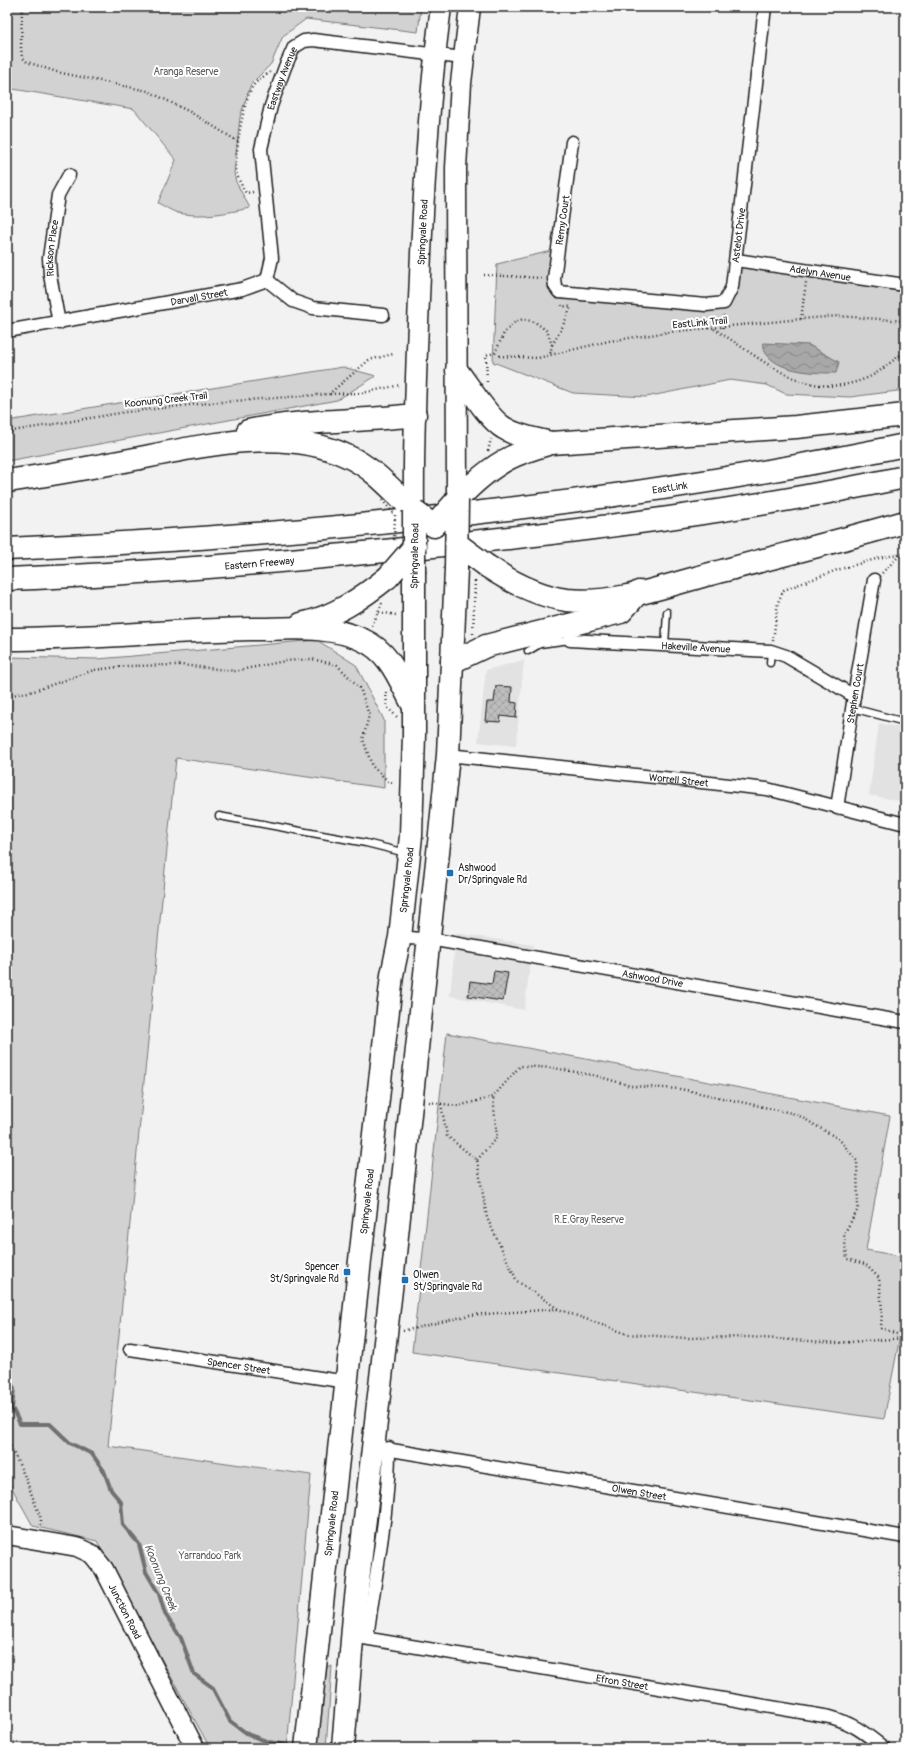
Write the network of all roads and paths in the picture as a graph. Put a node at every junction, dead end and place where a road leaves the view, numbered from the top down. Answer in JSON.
{"nodes":[{"id":1,"x":22,"y":7,"type":"edge"},
{"id":2,"x":441,"y":7,"type":"edge"},
{"id":3,"x":470,"y":7,"type":"edge"},
{"id":4,"x":765,"y":7,"type":"edge"},
{"id":5,"x":435,"y":54,"type":"junction"},
{"id":6,"x":464,"y":58,"type":"junction"},
{"id":7,"x":271,"y":71,"type":"dead end"},
{"id":8,"x":239,"y":142,"type":"junction"},
{"id":9,"x":572,"y":142,"type":"dead end"},
{"id":10,"x":70,"y":176,"type":"dead end"},
{"id":11,"x":266,"y":192,"type":"junction"},
{"id":12,"x":736,"y":260,"type":"junction"},
{"id":13,"x":807,"y":271,"type":"junction"},
{"id":14,"x":484,"y":275,"type":"dead end"},
{"id":15,"x":554,"y":279,"type":"junction"},
{"id":16,"x":267,"y":280,"type":"junction"},
{"id":17,"x":905,"y":285,"type":"edge"},
{"id":18,"x":565,"y":293,"type":"junction"},
{"id":19,"x":383,"y":315,"type":"dead end"},
{"id":20,"x":801,"y":319,"type":"junction"},
{"id":21,"x":905,"y":321,"type":"edge"},
{"id":22,"x":59,"y":323,"type":"junction"},
{"id":23,"x":714,"y":329,"type":"junction"},
{"id":24,"x":7,"y":331,"type":"edge"},
{"id":25,"x":552,"y":345,"type":"junction"},
{"id":26,"x":905,"y":352,"type":"edge"},
{"id":27,"x":393,"y":354,"type":"dead end"},
{"id":28,"x":550,"y":355,"type":"junction"},
{"id":29,"x":499,"y":356,"type":"dead end"},
{"id":30,"x":457,"y":371,"type":"junction"},
{"id":31,"x":416,"y":385,"type":"junction"},
{"id":32,"x":488,"y":385,"type":"dead end"},
{"id":33,"x":329,"y":394,"type":"junction"},
{"id":34,"x":415,"y":415,"type":"junction"},
{"id":35,"x":905,"y":415,"type":"edge"},
{"id":36,"x":7,"y":432,"type":"edge"},
{"id":37,"x":551,"y":443,"type":"junction"},
{"id":38,"x":905,"y":445,"type":"edge"},
{"id":39,"x":185,"y":449,"type":"junction"},
{"id":40,"x":905,"y":477,"type":"edge"},
{"id":41,"x":7,"y":481,"type":"edge"},
{"id":42,"x":460,"y":494,"type":"junction"},
{"id":43,"x":413,"y":508,"type":"junction"},
{"id":44,"x":905,"y":522,"type":"edge"},
{"id":45,"x":456,"y":543,"type":"junction"},
{"id":46,"x":405,"y":546,"type":"junction"},
{"id":47,"x":7,"y":549,"type":"edge"},
{"id":48,"x":904,"y":554,"type":"edge"},
{"id":49,"x":473,"y":570,"type":"junction"},
{"id":50,"x":7,"y":579,"type":"edge"},
{"id":51,"x":874,"y":580,"type":"joint"},
{"id":52,"x":639,"y":592,"type":"junction"},
{"id":53,"x":667,"y":612,"type":"dead end"},
{"id":54,"x":282,"y":628,"type":"junction"},
{"id":55,"x":473,"y":635,"type":"dead end"},
{"id":56,"x":7,"y":639,"type":"edge"},
{"id":57,"x":570,"y":640,"type":"joint"},
{"id":58,"x":665,"y":645,"type":"junction"},
{"id":59,"x":528,"y":651,"type":"dead end"},
{"id":60,"x":771,"y":651,"type":"junction"},
{"id":61,"x":452,"y":662,"type":"junction"},
{"id":62,"x":770,"y":663,"type":"dead end"},
{"id":63,"x":7,"y":696,"type":"edge"},
{"id":64,"x":854,"y":696,"type":"junction"},
{"id":65,"x":414,"y":708,"type":"junction"},
{"id":66,"x":852,"y":708,"type":"junction"},
{"id":67,"x":905,"y":722,"type":"edge"},
{"id":68,"x":448,"y":755,"type":"junction"},
{"id":69,"x":389,"y":782,"type":"dead end"},
{"id":70,"x":837,"y":808,"type":"junction"},
{"id":71,"x":219,"y":816,"type":"dead end"},
{"id":72,"x":905,"y":824,"type":"edge"},
{"id":73,"x":409,"y":854,"type":"junction"},
{"id":74,"x":400,"y":937,"type":"junction"},
{"id":75,"x":430,"y":940,"type":"junction"},
{"id":76,"x":905,"y":1022,"type":"edge"},
{"id":77,"x":493,"y":1097,"type":"junction"},
{"id":78,"x":429,"y":1102,"type":"dead end"},
{"id":79,"x":441,"y":1104,"type":"junction"},
{"id":80,"x":477,"y":1160,"type":"junction"},
{"id":81,"x":558,"y":1309,"type":"junction"},
{"id":82,"x":405,"y":1330,"type":"dead end"},
{"id":83,"x":905,"y":1338,"type":"edge"},
{"id":84,"x":130,"y":1349,"type":"dead end"},
{"id":85,"x":347,"y":1382,"type":"junction"},
{"id":86,"x":7,"y":1439,"type":"edge"},
{"id":87,"x":382,"y":1447,"type":"junction"},
{"id":88,"x":7,"y":1535,"type":"edge"},
{"id":89,"x":905,"y":1536,"type":"edge"},
{"id":90,"x":42,"y":1541,"type":"junction"},
{"id":91,"x":360,"y":1637,"type":"junction"},
{"id":92,"x":195,"y":1748,"type":"edge"},
{"id":93,"x":306,"y":1748,"type":"edge"},
{"id":94,"x":343,"y":1748,"type":"edge"},
{"id":95,"x":884,"y":1748,"type":"edge"}],
"edges":[{"from":1,"to":8,"type":"path"},
{"from":2,"to":5,"type":"main road","name":"Springvale Road"},
{"from":3,"to":6,"type":"main road"},
{"from":4,"to":12,"type":"street","name":"Astelot Drive"},
{"from":5,"to":6,"type":"street","name":"Eastway Avenue"},
{"from":5,"to":11,"type":"street","name":"Eastway Avenue"},
{"from":5,"to":31,"type":"main road","name":"Springvale Road"},
{"from":6,"to":30,"type":"main road"},
{"from":7,"to":8,"type":"path"},
{"from":8,"to":11,"type":"path"},
{"from":9,"to":15,"type":"street","name":"Remy Court"},
{"from":10,"to":22,"type":"street","name":"Rickson Place"},
{"from":11,"to":16,"type":"street","name":"Eastway Avenue"},
{"from":12,"to":13,"type":"street","name":"Adelyn Avenue"},
{"from":12,"to":18,"type":"street","name":"Astelot Drive"},
{"from":13,"to":17,"type":"street","name":"Adelyn Avenue"},
{"from":13,"to":20,"type":"path"},
{"from":14,"to":15,"type":"path"},
{"from":15,"to":18,"type":"street"},
{"from":16,"to":19,"type":"street"},
{"from":16,"to":22,"type":"street","name":"Darvall Street"},
{"from":18,"to":25,"type":"path"},
{"from":20,"to":21,"type":"path","name":"EastLink Trail"},
{"from":20,"to":23,"type":"path","name":"EastLink Trail"},
{"from":22,"to":24,"type":"street","name":"Darvall Street"},
{"from":23,"to":26,"type":"path"},
{"from":23,"to":28,"type":"path","name":"EastLink Trail"},
{"from":25,"to":28,"type":"path"},
{"from":25,"to":32,"type":"path"},
{"from":27,"to":33,"type":"path"},
{"from":28,"to":29,"type":"path","name":"EastLink Trail"},
{"from":30,"to":37,"type":"highway"},
{"from":30,"to":42,"type":"main road"},
{"from":31,"to":33,"type":"path","name":"Koonung Creek Trail"},
{"from":31,"to":34,"type":"main road","name":"Springvale Road"},
{"from":33,"to":36,"type":"path","name":"Koonung Creek Trail"},
{"from":34,"to":39,"type":"highway"},
{"from":34,"to":43,"type":"main road","name":"Springvale Road"},
{"from":35,"to":37,"type":"highway"},
{"from":37,"to":42,"type":"highway"},
{"from":38,"to":43,"type":"highway","name":"EastLink"},
{"from":39,"to":41,"type":"highway"},
{"from":39,"to":43,"type":"highway"},
{"from":40,"to":50,"type":"highway","name":"Eastern Freeway"},
{"from":42,"to":43,"type":"highway","bridge":true},
{"from":42,"to":45,"type":"highway","bridge":true},
{"from":43,"to":45,"type":"highway"},
{"from":43,"to":46,"type":"highway","name":"Springvale Road","bridge":true},
{"from":43,"to":46,"type":"path","bridge":true},
{"from":43,"to":47,"type":"highway"},
{"from":44,"to":52,"type":"highway"},
{"from":45,"to":49,"type":"highway","bridge":true},
{"from":45,"to":49,"type":"highway","bridge":true},
{"from":46,"to":54,"type":"highway","bridge":true},
{"from":46,"to":65,"type":"highway","name":"Springvale Road","bridge":true},
{"from":48,"to":51,"type":"path"},
{"from":48,"to":60,"type":"path"},
{"from":49,"to":52,"type":"highway"},
{"from":49,"to":55,"type":"path"},
{"from":49,"to":61,"type":"highway"},
{"from":51,"to":64,"type":"street","name":"Stephen Court"},
{"from":52,"to":61,"type":"highway"},
{"from":53,"to":58,"type":"lane"},
{"from":54,"to":56,"type":"highway"},
{"from":54,"to":65,"type":"highway"},
{"from":57,"to":58,"type":"street","name":"Hakeville Avenue"},
{"from":57,"to":59,"type":"lane","name":"Hakeville Avenue"},
{"from":58,"to":60,"type":"street","name":"Hakeville Avenue"},
{"from":60,"to":62,"type":"lane"},
{"from":60,"to":64,"type":"street","name":"Hakeville Avenue"},
{"from":61,"to":68,"type":"highway"},
{"from":63,"to":69,"type":"path"},
{"from":64,"to":66,"type":"street","name":"Stephen Court"},
{"from":65,"to":73,"type":"highway","name":"Springvale Road"},
{"from":66,"to":67,"type":"lane"},
{"from":66,"to":70,"type":"street","name":"Stephen Court"},
{"from":68,"to":70,"type":"street","name":"Worrell Street"},
{"from":68,"to":75,"type":"highway"},
{"from":70,"to":72,"type":"street","name":"Worrell Street"},
{"from":71,"to":73,"type":"lane"},
{"from":73,"to":74,"type":"highway","name":"Springvale Road"},
{"from":74,"to":75,"type":"street","name":"Ashwood Drive"},
{"from":74,"to":85,"type":"highway","name":"Springvale Road"},
{"from":75,"to":76,"type":"street","name":"Ashwood Drive"},
{"from":75,"to":87,"type":"highway"},
{"from":77,"to":79,"type":"path"},
{"from":77,"to":80,"type":"path"},
{"from":77,"to":83,"type":"path"},
{"from":78,"to":79,"type":"path"},
{"from":79,"to":80,"type":"path"},
{"from":80,"to":81,"type":"path"},
{"from":81,"to":82,"type":"path"},
{"from":81,"to":83,"type":"path"},
{"from":84,"to":85,"type":"street","name":"Spencer Street"},
{"from":85,"to":93,"type":"highway","name":"Springvale Road"},
{"from":86,"to":90,"type":"path"},
{"from":87,"to":89,"type":"street","name":"Olwen Street"},
{"from":87,"to":91,"type":"highway"},
{"from":88,"to":90,"type":"street","name":"Junction Road"},
{"from":90,"to":92,"type":"street","name":"Junction Road"},
{"from":91,"to":94,"type":"highway"},
{"from":91,"to":95,"type":"street","name":"Efron Street"}]}
